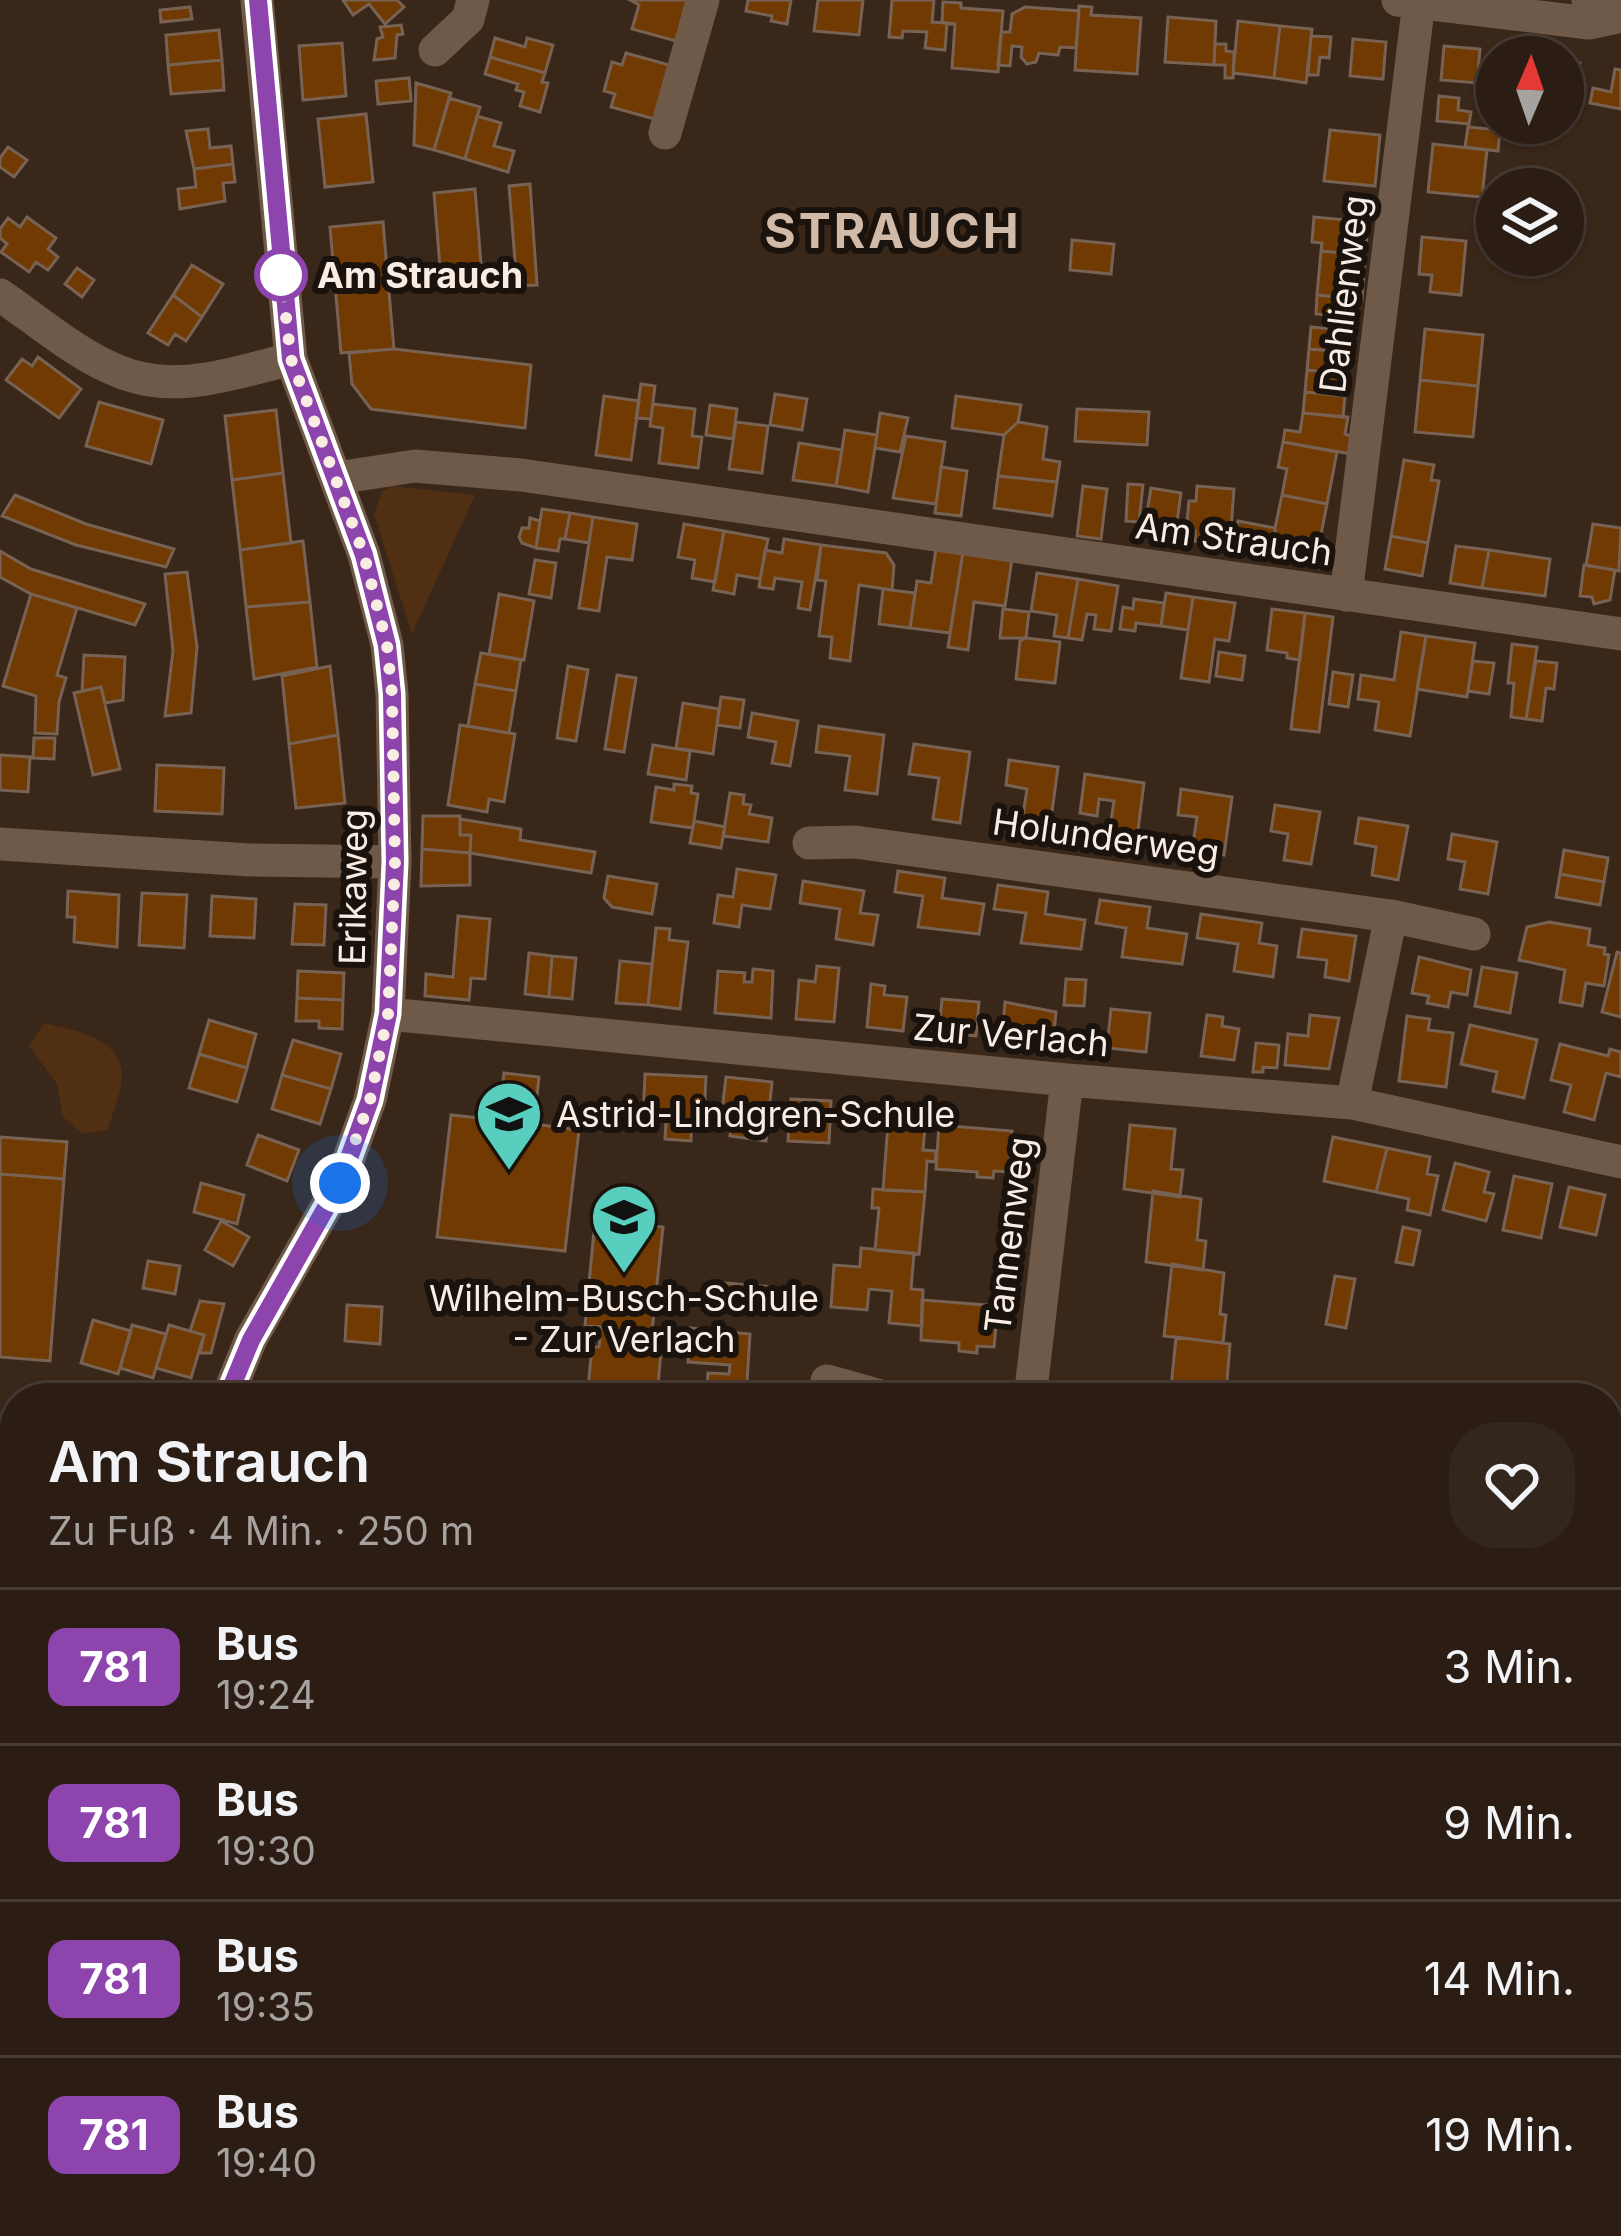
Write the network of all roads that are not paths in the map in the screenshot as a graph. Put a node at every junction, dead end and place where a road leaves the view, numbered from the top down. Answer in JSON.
{"nodes":[{"id":1,"x":257,"y":0,"type":"edge"},
{"id":2,"x":473,"y":0,"type":"edge"},
{"id":3,"x":703,"y":0,"type":"edge"},
{"id":4,"x":1396,"y":0,"type":"edge"},
{"id":5,"x":1419,"y":2,"type":"edge"},
{"id":6,"x":1609,"y":12,"type":"edge"},
{"id":7,"x":435,"y":50,"type":"dead end"},
{"id":8,"x":665,"y":134,"type":"dead end"},
{"id":9,"x":0,"y":296,"type":"edge"},
{"id":10,"x":291,"y":359,"type":"junction"},
{"id":11,"x":337,"y":478,"type":"junction"},
{"id":12,"x":1346,"y":595,"type":"junction"},
{"id":13,"x":1621,"y":634,"type":"edge"},
{"id":14,"x":809,"y":842,"type":"dead end"},
{"id":15,"x":0,"y":844,"type":"edge"},
{"id":16,"x":395,"y":862,"type":"junction"},
{"id":17,"x":1391,"y":916,"type":"junction"},
{"id":18,"x":1474,"y":934,"type":"dead end"},
{"id":19,"x":388,"y":1014,"type":"junction"},
{"id":20,"x":1066,"y":1080,"type":"junction"},
{"id":21,"x":1352,"y":1103,"type":"junction"},
{"id":22,"x":1621,"y":1162,"type":"edge"},
{"id":23,"x":827,"y":1381,"type":"dead end"},
{"id":24,"x":233,"y":1383,"type":"edge"},
{"id":25,"x":834,"y":1383,"type":"edge"},
{"id":26,"x":1032,"y":1383,"type":"edge"}],
"edges":[{"from":1,"to":10,"type":"street","name":"Erikaweg"},
{"from":2,"to":7,"type":"street"},
{"from":3,"to":8,"type":"street"},
{"from":4,"to":5,"type":"street"},
{"from":5,"to":6,"type":"street"},
{"from":5,"to":12,"type":"street","name":"Dahlienweg"},
{"from":9,"to":10,"type":"street"},
{"from":10,"to":11,"type":"street","name":"Erikaweg"},
{"from":11,"to":12,"type":"street","name":"Am Strauch"},
{"from":11,"to":16,"type":"street","name":"Erikaweg"},
{"from":12,"to":13,"type":"street","name":"Am Strauch"},
{"from":14,"to":17,"type":"street","name":"Holunderweg"},
{"from":15,"to":16,"type":"street"},
{"from":16,"to":19,"type":"street","name":"Erikaweg"},
{"from":17,"to":18,"type":"street","name":"Holunderweg"},
{"from":17,"to":21,"type":"street"},
{"from":19,"to":20,"type":"street","name":"Zur Verlach"},
{"from":19,"to":24,"type":"street","name":"Erikaweg"},
{"from":20,"to":21,"type":"street","name":"Zur Verlach"},
{"from":20,"to":26,"type":"street","name":"Tannenweg"},
{"from":21,"to":22,"type":"street","name":"Zur Verlach"},
{"from":23,"to":25,"type":"street"}]}
